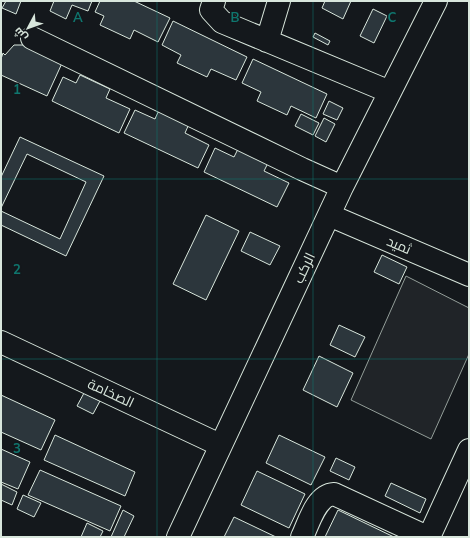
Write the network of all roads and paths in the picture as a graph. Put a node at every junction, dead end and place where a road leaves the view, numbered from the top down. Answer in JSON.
{"nodes":[{"id":1,"x":214,"y":1,"type":"edge"},
{"id":2,"x":279,"y":1,"type":"edge"},
{"id":3,"x":436,"y":1,"type":"edge"},
{"id":4,"x":32,"y":38,"type":"dead end"},
{"id":5,"x":267,"y":41,"type":"junction"},
{"id":6,"x":390,"y":92,"type":"junction"},
{"id":7,"x":342,"y":187,"type":"junction"},
{"id":8,"x":329,"y":215,"type":"junction"},
{"id":9,"x":469,"y":275,"type":"edge"},
{"id":10,"x":1,"y":342,"type":"edge"},
{"id":11,"x":220,"y":444,"type":"junction"},
{"id":12,"x":469,"y":450,"type":"edge"},
{"id":13,"x":178,"y":537,"type":"edge"},
{"id":14,"x":302,"y":537,"type":"edge"},
{"id":15,"x":428,"y":537,"type":"edge"}],
"edges":[{"from":1,"to":5,"type":"street"},
{"from":2,"to":5,"type":"street"},
{"from":3,"to":6,"type":"street","name":"الركب"},
{"from":4,"to":7,"type":"street"},
{"from":5,"to":6,"type":"street"},
{"from":6,"to":7,"type":"street","name":"الركب"},
{"from":7,"to":8,"type":"street","name":"الركب"},
{"from":8,"to":9,"type":"street","name":"ثميد"},
{"from":8,"to":11,"type":"street","name":"الركب"},
{"from":10,"to":11,"type":"street","name":"الصخامة"},
{"from":11,"to":13,"type":"street","name":"الركب"},
{"from":12,"to":15,"type":"street"},
{"from":14,"to":15,"type":"street"}]}
